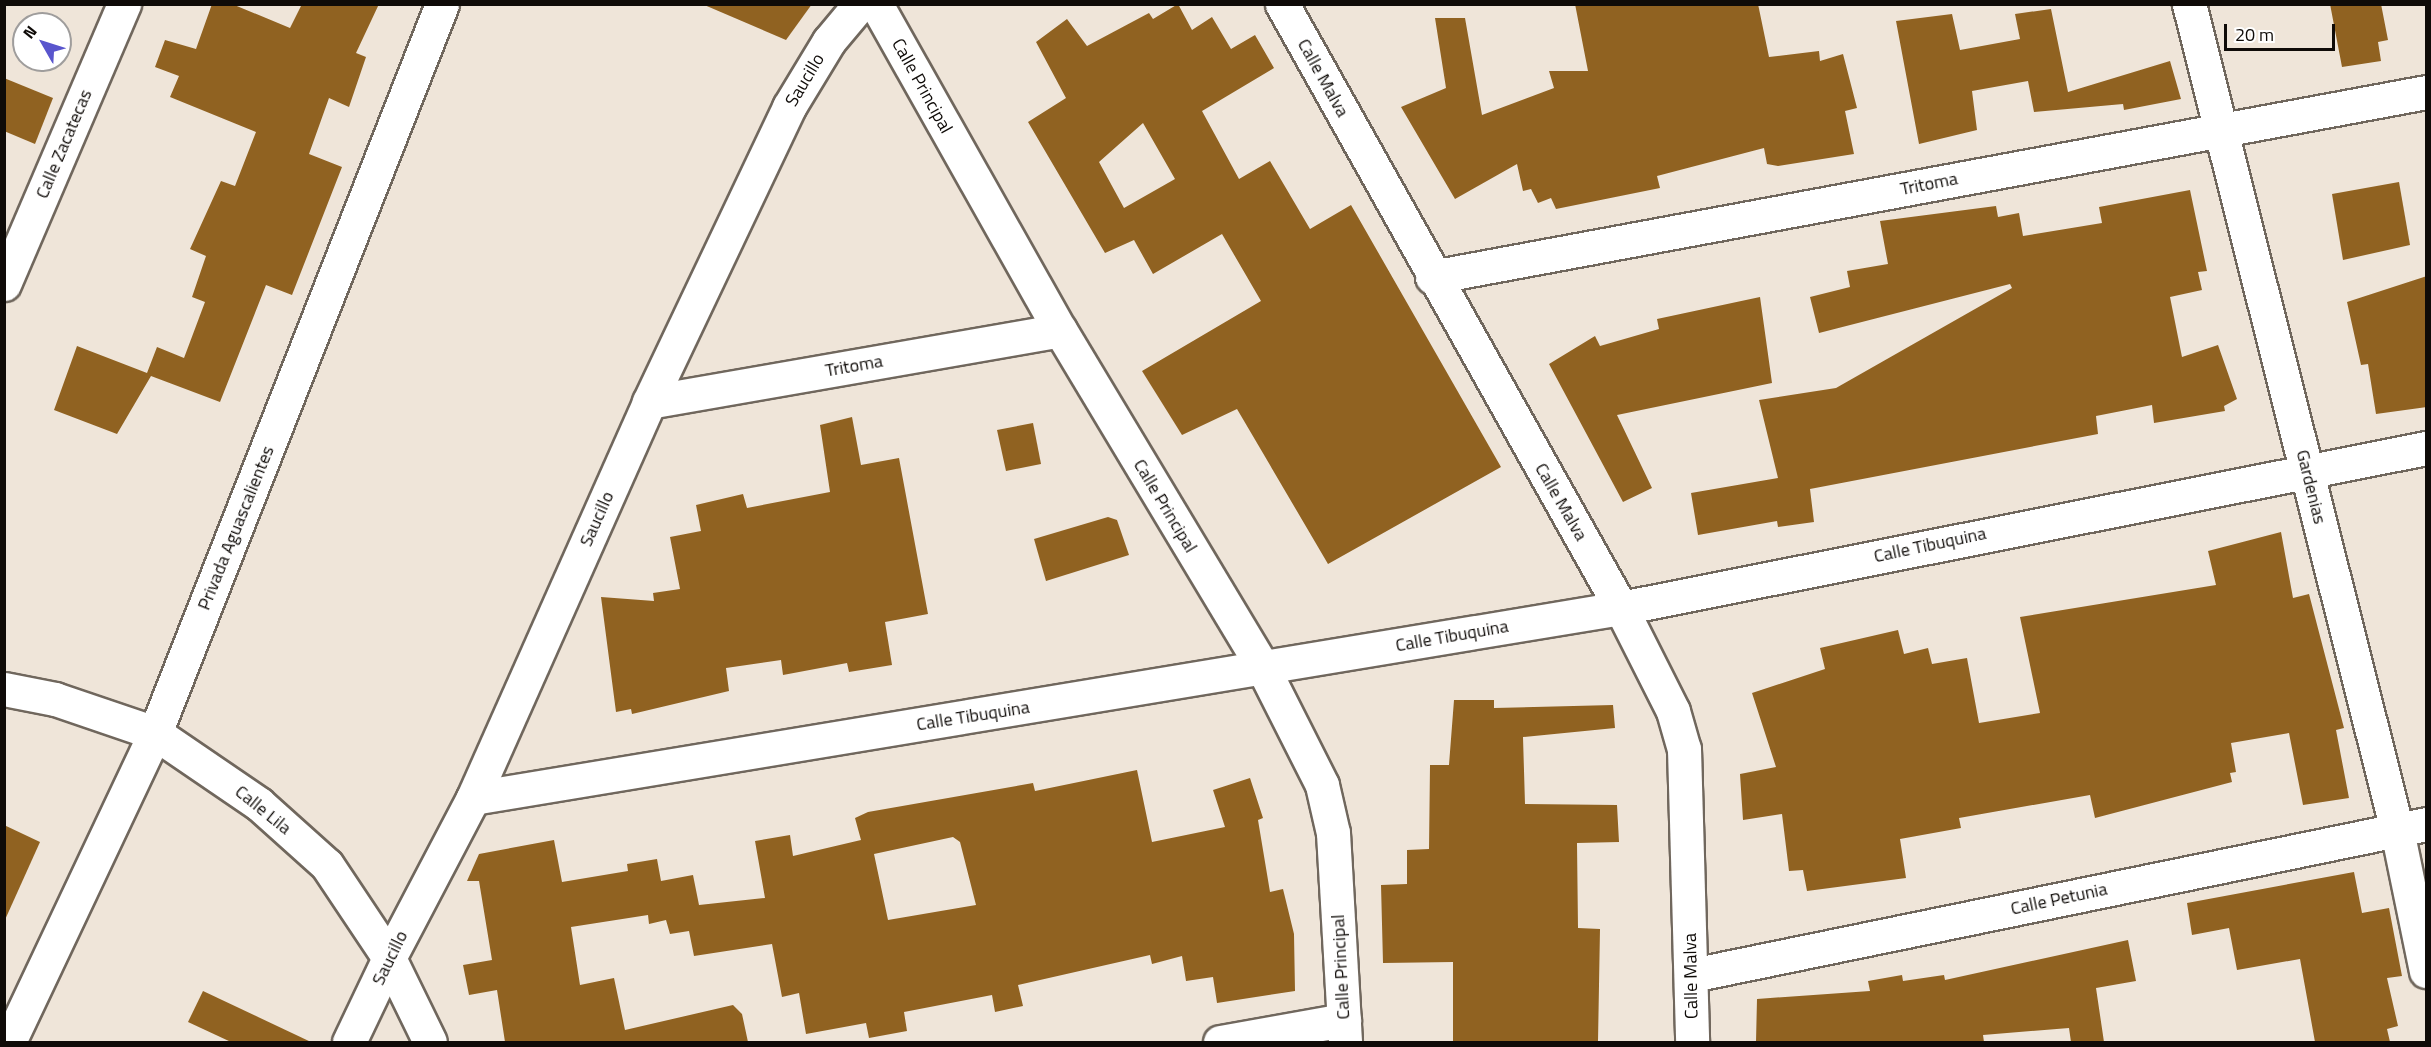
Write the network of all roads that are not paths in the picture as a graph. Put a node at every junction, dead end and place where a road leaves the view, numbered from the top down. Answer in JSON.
{"nodes":[{"id":1,"x":124,"y":4,"type":"edge"},
{"id":2,"x":442,"y":4,"type":"edge"},
{"id":3,"x":860,"y":4,"type":"edge"},
{"id":4,"x":876,"y":4,"type":"edge"},
{"id":5,"x":1282,"y":4,"type":"edge"},
{"id":6,"x":2189,"y":4,"type":"edge"},
{"id":7,"x":2427,"y":92,"type":"edge"},
{"id":8,"x":2220,"y":129,"type":"junction"},
{"id":9,"x":1432,"y":277,"type":"junction"},
{"id":10,"x":4,"y":284,"type":"edge"},
{"id":11,"x":1060,"y":330,"type":"junction"},
{"id":12,"x":649,"y":402,"type":"junction"},
{"id":13,"x":2427,"y":448,"type":"edge"},
{"id":14,"x":2307,"y":468,"type":"junction"},
{"id":15,"x":1621,"y":608,"type":"junction"},
{"id":16,"x":1263,"y":668,"type":"junction"},
{"id":17,"x":4,"y":689,"type":"edge"},
{"id":18,"x":155,"y":733,"type":"junction"},
{"id":19,"x":473,"y":798,"type":"junction"},
{"id":20,"x":2412,"y":827,"type":"edge"},
{"id":21,"x":389,"y":958,"type":"junction"},
{"id":22,"x":2427,"y":971,"type":"edge"},
{"id":23,"x":1692,"y":975,"type":"junction"},
{"id":24,"x":1344,"y":1031,"type":"edge"},
{"id":25,"x":9,"y":1042,"type":"edge"},
{"id":26,"x":350,"y":1042,"type":"edge"},
{"id":27,"x":430,"y":1042,"type":"edge"},
{"id":28,"x":1220,"y":1042,"type":"edge"},
{"id":29,"x":1692,"y":1042,"type":"edge"}],
"edges":[{"from":1,"to":10,"type":"street","name":"Calle Zacatecas"},
{"from":2,"to":18,"type":"street","name":"Privada Aguascalientes"},
{"from":3,"to":12,"type":"street","name":"Saucillo"},
{"from":4,"to":11,"type":"street","name":"Calle Principal"},
{"from":5,"to":9,"type":"street","name":"Calle Malva"},
{"from":6,"to":8,"type":"street","name":"Gardenias"},
{"from":7,"to":8,"type":"street","name":"Tritoma"},
{"from":8,"to":9,"type":"street","name":"Tritoma"},
{"from":8,"to":14,"type":"street","name":"Gardenias"},
{"from":9,"to":15,"type":"street","name":"Calle Malva"},
{"from":11,"to":12,"type":"street","name":"Tritoma"},
{"from":11,"to":16,"type":"street","name":"Calle Principal"},
{"from":12,"to":19,"type":"street","name":"Saucillo"},
{"from":13,"to":14,"type":"street","name":"Calle Tibuquina"},
{"from":14,"to":15,"type":"street","name":"Calle Tibuquina"},
{"from":14,"to":20,"type":"street","name":"Gardenias"},
{"from":15,"to":16,"type":"street","name":"Calle Tibuquina"},
{"from":15,"to":23,"type":"street","name":"Calle Malva"},
{"from":16,"to":19,"type":"street","name":"Calle Tibuquina"},
{"from":16,"to":24,"type":"street","name":"Calle Principal"},
{"from":17,"to":18,"type":"street","name":"Calle Lila"},
{"from":18,"to":21,"type":"street","name":"Calle Lila"},
{"from":18,"to":25,"type":"street","name":"Privada Aguascalientes"},
{"from":19,"to":21,"type":"street","name":"Saucillo"},
{"from":20,"to":22,"type":"street","name":"Gardenias"},
{"from":20,"to":23,"type":"street","name":"Calle Petunia"},
{"from":21,"to":26,"type":"street","name":"Saucillo"},
{"from":21,"to":27,"type":"street","name":"Calle Lila"},
{"from":23,"to":29,"type":"street","name":"Calle Malva"},
{"from":24,"to":28,"type":"street"}]}
